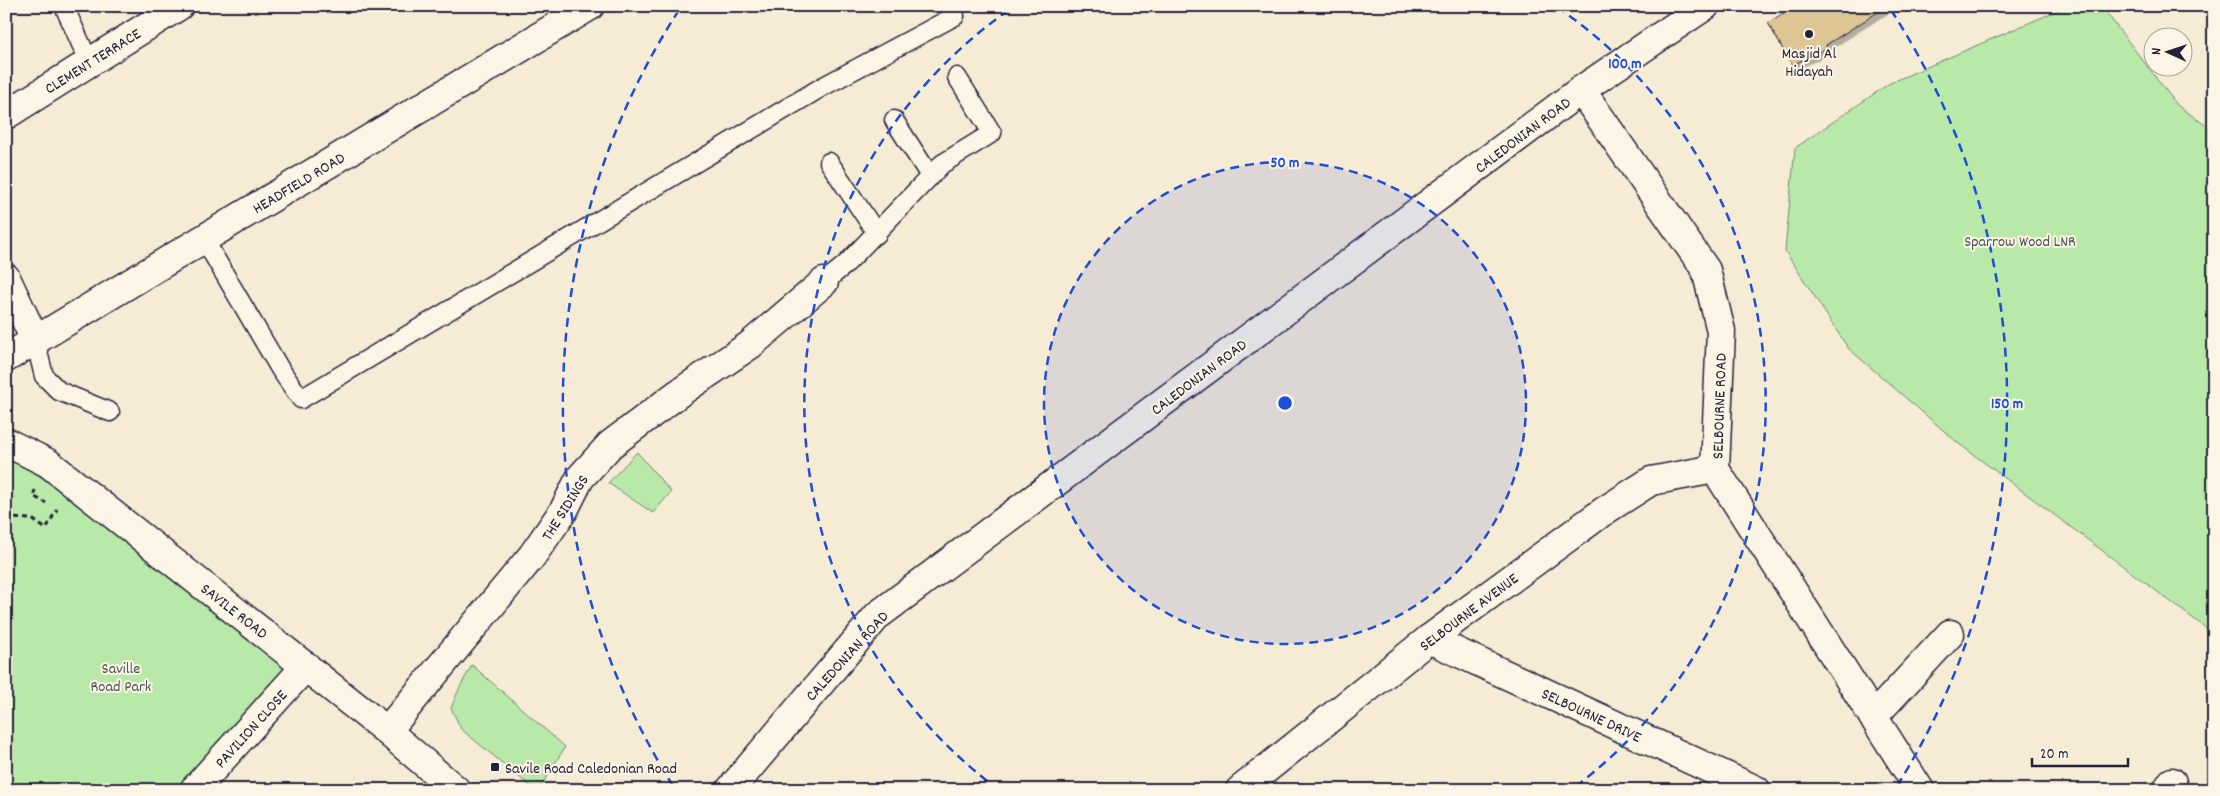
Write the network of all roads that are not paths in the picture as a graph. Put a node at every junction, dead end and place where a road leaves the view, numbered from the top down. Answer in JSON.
{"nodes":[{"id":1,"x":64,"y":6,"type":"edge"},
{"id":2,"x":179,"y":6,"type":"edge"},
{"id":3,"x":590,"y":6,"type":"edge"},
{"id":4,"x":1705,"y":6,"type":"edge"},
{"id":5,"x":955,"y":16,"type":"dead end"},
{"id":6,"x":89,"y":62,"type":"junction"},
{"id":7,"x":957,"y":77,"type":"dead end"},
{"id":8,"x":1581,"y":90,"type":"junction"},
{"id":9,"x":6,"y":115,"type":"edge"},
{"id":10,"x":894,"y":120,"type":"dead end"},
{"id":11,"x":829,"y":162,"type":"dead end"},
{"id":12,"x":930,"y":176,"type":"junction"},
{"id":13,"x":877,"y":234,"type":"junction"},
{"id":14,"x":204,"y":239,"type":"junction"},
{"id":15,"x":6,"y":278,"type":"edge"},
{"id":16,"x":824,"y":282,"type":"joint"},
{"id":17,"x":35,"y":340,"type":"junction"},
{"id":18,"x":6,"y":358,"type":"edge"},
{"id":19,"x":110,"y":412,"type":"dead end"},
{"id":20,"x":6,"y":442,"type":"edge"},
{"id":21,"x":1715,"y":469,"type":"junction"},
{"id":22,"x":1950,"y":634,"type":"dead end"},
{"id":23,"x":1429,"y":639,"type":"junction"},
{"id":24,"x":306,"y":666,"type":"junction"},
{"id":25,"x":1873,"y":717,"type":"junction"},
{"id":26,"x":387,"y":731,"type":"junction"},
{"id":27,"x":194,"y":790,"type":"edge"},
{"id":28,"x":456,"y":790,"type":"edge"},
{"id":29,"x":730,"y":790,"type":"edge"},
{"id":30,"x":1240,"y":790,"type":"edge"},
{"id":31,"x":1756,"y":790,"type":"edge"},
{"id":32,"x":1920,"y":790,"type":"edge"}],
"edges":[{"from":1,"to":6,"type":"lane"},
{"from":2,"to":6,"type":"street","name":"CLEMENT TERRACE"},
{"from":3,"to":14,"type":"street","name":"HEADFIELD ROAD"},
{"from":4,"to":8,"type":"street","name":"CALEDONIAN ROAD"},
{"from":5,"to":14,"type":"lane"},
{"from":6,"to":9,"type":"street","name":"CLEMENT TERRACE"},
{"from":7,"to":12,"type":"lane"},
{"from":8,"to":21,"type":"street","name":"SELBOURNE ROAD"},
{"from":8,"to":29,"type":"street","name":"CALEDONIAN ROAD"},
{"from":10,"to":12,"type":"lane"},
{"from":11,"to":13,"type":"lane"},
{"from":12,"to":13,"type":"lane"},
{"from":13,"to":16,"type":"lane"},
{"from":14,"to":17,"type":"street","name":"HEADFIELD ROAD"},
{"from":15,"to":17,"type":"street"},
{"from":16,"to":26,"type":"street","name":"THE SIDINGS"},
{"from":17,"to":18,"type":"street","name":"HEADFIELD ROAD"},
{"from":17,"to":19,"type":"lane"},
{"from":20,"to":24,"type":"street","name":"SAVILE ROAD"},
{"from":21,"to":23,"type":"street","name":"SELBOURNE AVENUE"},
{"from":21,"to":25,"type":"street","name":"SELBOURNE ROAD"},
{"from":22,"to":25,"type":"street"},
{"from":23,"to":30,"type":"street","name":"SELBOURNE AVENUE"},
{"from":23,"to":31,"type":"street","name":"SELBOURNE DRIVE"},
{"from":24,"to":26,"type":"street","name":"SAVILE ROAD"},
{"from":24,"to":27,"type":"street","name":"PAVILION CLOSE"},
{"from":25,"to":32,"type":"street","name":"SELBOURNE ROAD"},
{"from":26,"to":28,"type":"street","name":"SAVILE ROAD"}]}
